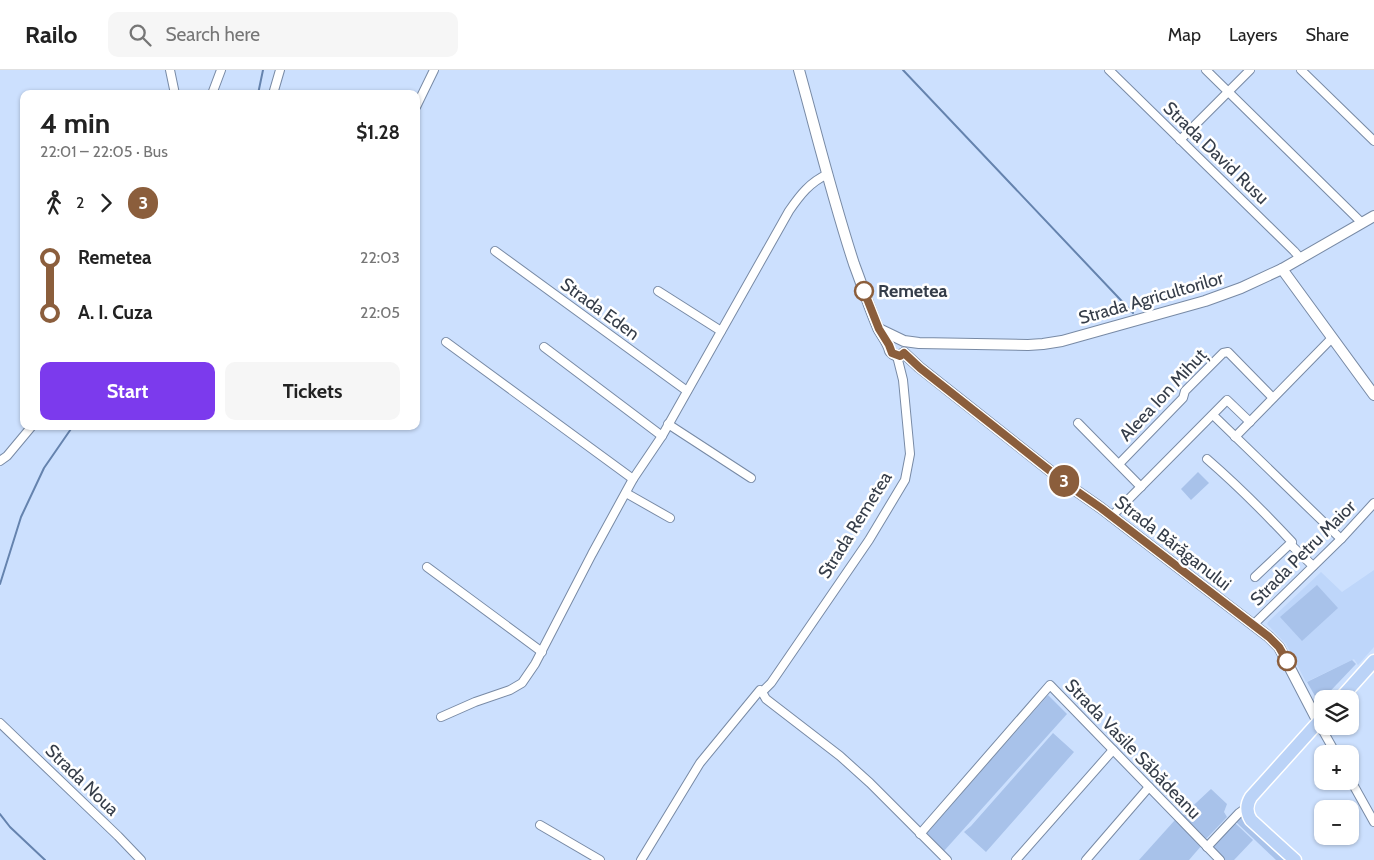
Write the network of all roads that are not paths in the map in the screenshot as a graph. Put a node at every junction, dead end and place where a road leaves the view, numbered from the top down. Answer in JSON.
{"nodes":[{"id":1,"x":170,"y":70,"type":"edge"},
{"id":2,"x":221,"y":70,"type":"edge"},
{"id":3,"x":280,"y":70,"type":"edge"},
{"id":4,"x":434,"y":70,"type":"edge"},
{"id":5,"x":799,"y":70,"type":"edge"},
{"id":6,"x":1109,"y":70,"type":"edge"},
{"id":7,"x":1206,"y":70,"type":"edge"},
{"id":8,"x":1250,"y":70,"type":"edge"},
{"id":9,"x":1301,"y":70,"type":"edge"},
{"id":10,"x":174,"y":90,"type":"edge"},
{"id":11,"x":214,"y":90,"type":"edge"},
{"id":12,"x":274,"y":90,"type":"edge"},
{"id":13,"x":1229,"y":91,"type":"junction"},
{"id":14,"x":420,"y":99,"type":"edge"},
{"id":15,"x":1180,"y":140,"type":"junction"},
{"id":16,"x":1374,"y":141,"type":"edge"},
{"id":17,"x":828,"y":174,"type":"junction"},
{"id":18,"x":1374,"y":216,"type":"edge"},
{"id":19,"x":1362,"y":223,"type":"junction"},
{"id":20,"x":495,"y":251,"type":"dead end"},
{"id":21,"x":1301,"y":259,"type":"junction"},
{"id":22,"x":1282,"y":269,"type":"junction"},
{"id":23,"x":658,"y":291,"type":"dead end"},
{"id":24,"x":721,"y":331,"type":"junction"},
{"id":25,"x":1332,"y":338,"type":"junction"},
{"id":26,"x":446,"y":342,"type":"dead end"},
{"id":27,"x":544,"y":347,"type":"dead end"},
{"id":28,"x":900,"y":347,"type":"junction"},
{"id":29,"x":687,"y":391,"type":"junction"},
{"id":30,"x":1374,"y":395,"type":"edge"},
{"id":31,"x":1273,"y":398,"type":"junction"},
{"id":32,"x":1213,"y":415,"type":"junction"},
{"id":33,"x":1250,"y":422,"type":"junction"},
{"id":34,"x":1078,"y":423,"type":"dead end"},
{"id":35,"x":668,"y":424,"type":"junction"},
{"id":36,"x":29,"y":430,"type":"edge"},
{"id":37,"x":662,"y":436,"type":"junction"},
{"id":38,"x":1235,"y":436,"type":"junction"},
{"id":39,"x":1207,"y":459,"type":"dead end"},
{"id":40,"x":0,"y":461,"type":"edge"},
{"id":41,"x":1119,"y":464,"type":"junction"},
{"id":42,"x":751,"y":478,"type":"dead end"},
{"id":43,"x":633,"y":480,"type":"junction"},
{"id":44,"x":1141,"y":487,"type":"junction"},
{"id":45,"x":626,"y":493,"type":"junction"},
{"id":46,"x":1371,"y":506,"type":"edge"},
{"id":47,"x":1111,"y":517,"type":"junction"},
{"id":48,"x":670,"y":518,"type":"dead end"},
{"id":49,"x":1341,"y":539,"type":"junction"},
{"id":50,"x":1290,"y":544,"type":"junction"},
{"id":51,"x":1313,"y":566,"type":"junction"},
{"id":52,"x":427,"y":567,"type":"dead end"},
{"id":53,"x":1255,"y":577,"type":"dead end"},
{"id":54,"x":1253,"y":624,"type":"junction"},
{"id":55,"x":542,"y":652,"type":"junction"},
{"id":56,"x":1374,"y":661,"type":"edge"},
{"id":57,"x":1348,"y":690,"type":"edge"},
{"id":58,"x":762,"y":692,"type":"junction"},
{"id":59,"x":1314,"y":709,"type":"edge"},
{"id":60,"x":441,"y":717,"type":"dead end"},
{"id":61,"x":0,"y":724,"type":"edge"},
{"id":62,"x":1314,"y":727,"type":"edge"},
{"id":63,"x":1114,"y":750,"type":"junction"},
{"id":64,"x":1149,"y":787,"type":"junction"},
{"id":65,"x":1356,"y":790,"type":"edge"},
{"id":66,"x":1246,"y":808,"type":"junction"},
{"id":67,"x":1374,"y":822,"type":"edge"},
{"id":68,"x":540,"y":825,"type":"dead end"},
{"id":69,"x":920,"y":834,"type":"junction"},
{"id":70,"x":1207,"y":847,"type":"junction"},
{"id":71,"x":141,"y":860,"type":"edge"},
{"id":72,"x":600,"y":860,"type":"edge"},
{"id":73,"x":641,"y":860,"type":"edge"},
{"id":74,"x":946,"y":860,"type":"edge"},
{"id":75,"x":1016,"y":860,"type":"edge"},
{"id":76,"x":1086,"y":860,"type":"edge"},
{"id":77,"x":1220,"y":860,"type":"edge"},
{"id":78,"x":1295,"y":860,"type":"edge"}],
"edges":[{"from":1,"to":10,"type":"street"},
{"from":2,"to":11,"type":"street"},
{"from":3,"to":12,"type":"street"},
{"from":4,"to":14,"type":"street"},
{"from":5,"to":17,"type":"street","name":"Strada Remetea"},
{"from":6,"to":15,"type":"street","name":"Strada David Rusu"},
{"from":7,"to":13,"type":"street"},
{"from":8,"to":13,"type":"street"},
{"from":9,"to":16,"type":"street"},
{"from":13,"to":15,"type":"street"},
{"from":13,"to":19,"type":"street"},
{"from":15,"to":21,"type":"street","name":"Strada David Rusu"},
{"from":17,"to":24,"type":"street"},
{"from":17,"to":28,"type":"street","name":"Strada Remetea"},
{"from":18,"to":19,"type":"street","name":"Strada Agricultorilor"},
{"from":19,"to":21,"type":"street","name":"Strada Agricultorilor"},
{"from":20,"to":29,"type":"street","name":"Strada Eden"},
{"from":21,"to":22,"type":"street","name":"Strada Agricultorilor"},
{"from":22,"to":25,"type":"street"},
{"from":22,"to":28,"type":"street","name":"Strada Agricultorilor"},
{"from":23,"to":24,"type":"street"},
{"from":24,"to":29,"type":"street"},
{"from":25,"to":30,"type":"street"},
{"from":25,"to":31,"type":"street"},
{"from":26,"to":43,"type":"street"},
{"from":27,"to":37,"type":"street"},
{"from":28,"to":47,"type":"street","name":"Strada Bărăganului"},
{"from":28,"to":58,"type":"street","name":"Strada Remetea"},
{"from":29,"to":35,"type":"street"},
{"from":31,"to":33,"type":"street"},
{"from":31,"to":41,"type":"street","name":"Aleea Ion Mihuț"},
{"from":32,"to":33,"type":"street"},
{"from":32,"to":38,"type":"street"},
{"from":32,"to":44,"type":"street"},
{"from":33,"to":38,"type":"street"},
{"from":34,"to":41,"type":"street","name":"Aleea Ion Mihuț"},
{"from":35,"to":37,"type":"street"},
{"from":35,"to":42,"type":"street"},
{"from":36,"to":40,"type":"street"},
{"from":37,"to":43,"type":"street"},
{"from":38,"to":49,"type":"street"},
{"from":39,"to":50,"type":"street"},
{"from":41,"to":44,"type":"street","name":"Aleea Ion Mihuț"},
{"from":43,"to":45,"type":"street"},
{"from":44,"to":47,"type":"street"},
{"from":45,"to":48,"type":"street"},
{"from":45,"to":55,"type":"street"},
{"from":46,"to":49,"type":"street","name":"Strada Petru Maior"},
{"from":47,"to":54,"type":"street","name":"Strada Bărăganului"},
{"from":49,"to":51,"type":"street","name":"Strada Petru Maior"},
{"from":50,"to":51,"type":"street"},
{"from":50,"to":53,"type":"street"},
{"from":51,"to":54,"type":"street","name":"Strada Petru Maior"},
{"from":52,"to":55,"type":"street"},
{"from":54,"to":59,"type":"street","name":"Strada Bărăganului"},
{"from":55,"to":60,"type":"street"},
{"from":56,"to":57,"type":"main road"},
{"from":58,"to":69,"type":"street"},
{"from":58,"to":73,"type":"street","name":"Strada Remetea"},
{"from":61,"to":71,"type":"street","name":"Strada Noua"},
{"from":62,"to":66,"type":"main road"},
{"from":63,"to":64,"type":"street","name":"Strada Vasile Săbădeanu"},
{"from":63,"to":69,"type":"street","name":"Strada Vasile Săbădeanu"},
{"from":63,"to":75,"type":"street"},
{"from":64,"to":70,"type":"street","name":"Strada Vasile Săbădeanu"},
{"from":64,"to":76,"type":"street"},
{"from":65,"to":67,"type":"street"},
{"from":66,"to":70,"type":"street"},
{"from":66,"to":78,"type":"main road"},
{"from":68,"to":72,"type":"street"},
{"from":69,"to":74,"type":"street"},
{"from":70,"to":77,"type":"street","name":"Strada Vasile Săbădeanu"}]}
